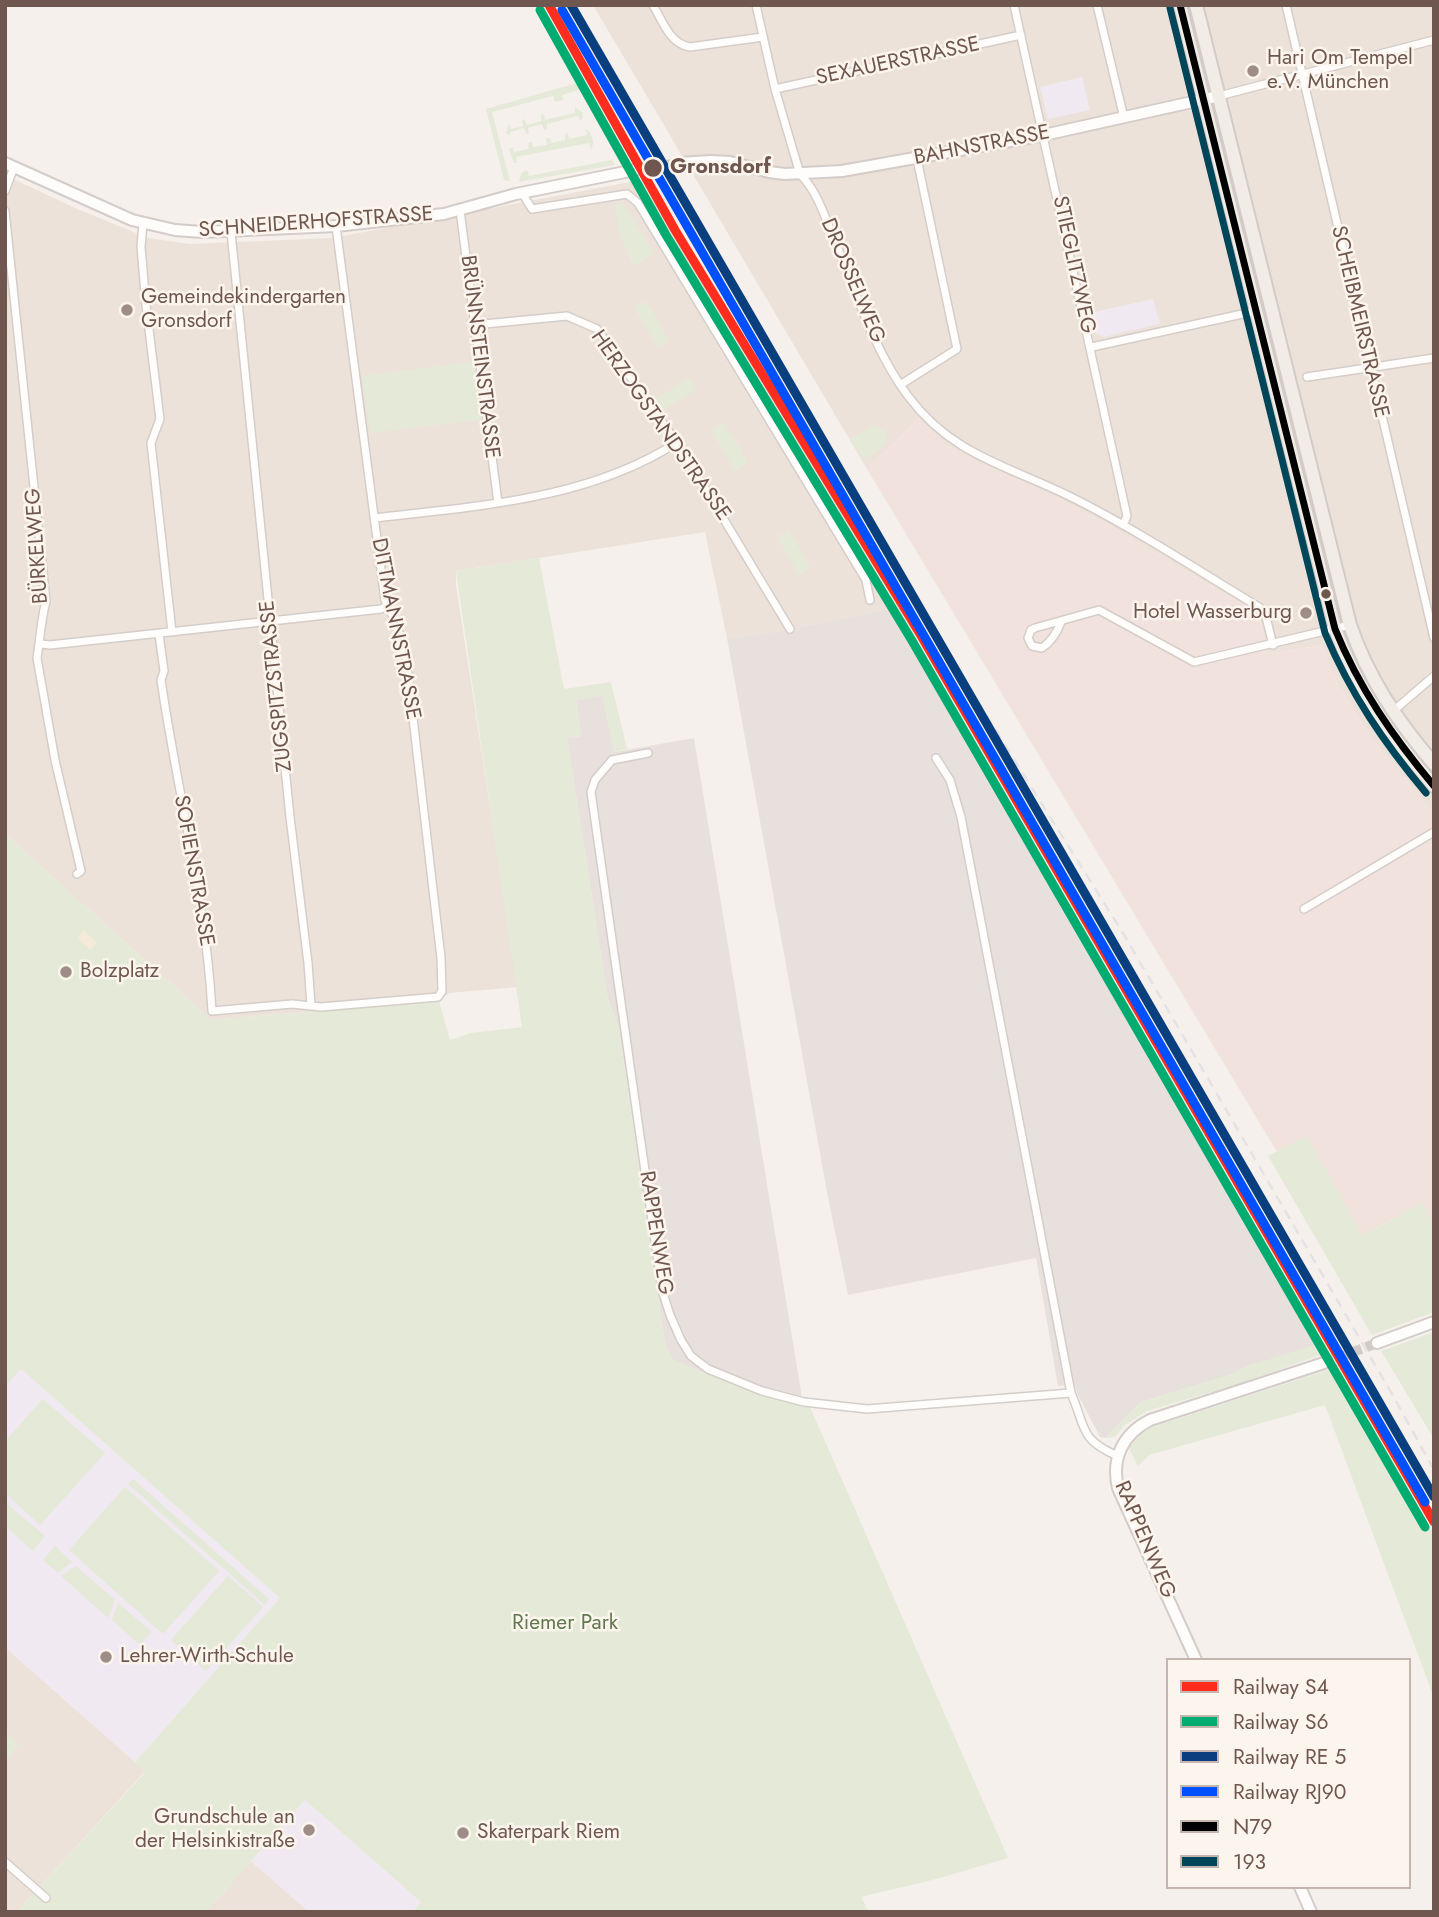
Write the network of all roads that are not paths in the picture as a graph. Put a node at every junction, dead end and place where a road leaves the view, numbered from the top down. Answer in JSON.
{"nodes":[{"id":1,"x":653,"y":5,"type":"edge"},
{"id":2,"x":756,"y":5,"type":"edge"},
{"id":3,"x":1014,"y":5,"type":"edge"},
{"id":4,"x":1097,"y":5,"type":"edge"},
{"id":5,"x":1180,"y":5,"type":"edge"},
{"id":6,"x":1196,"y":5,"type":"edge"},
{"id":7,"x":1286,"y":5,"type":"edge"},
{"id":8,"x":1021,"y":35,"type":"junction"},
{"id":9,"x":763,"y":37,"type":"junction"},
{"id":10,"x":1434,"y":40,"type":"edge"},
{"id":11,"x":1302,"y":74,"type":"junction"},
{"id":12,"x":775,"y":89,"type":"junction"},
{"id":13,"x":1219,"y":96,"type":"junction"},
{"id":14,"x":1203,"y":100,"type":"junction"},
{"id":15,"x":1124,"y":118,"type":"junction"},
{"id":16,"x":1044,"y":135,"type":"junction"},
{"id":17,"x":917,"y":159,"type":"junction"},
{"id":18,"x":678,"y":163,"type":"tunnel mouth"},
{"id":19,"x":10,"y":165,"type":"edge"},
{"id":20,"x":635,"y":170,"type":"tunnel mouth"},
{"id":21,"x":800,"y":174,"type":"junction"},
{"id":22,"x":5,"y":191,"type":"edge"},
{"id":23,"x":522,"y":192,"type":"junction"},
{"id":24,"x":460,"y":210,"type":"junction"},
{"id":25,"x":5,"y":211,"type":"edge"},
{"id":26,"x":144,"y":223,"type":"junction"},
{"id":27,"x":336,"y":226,"type":"junction"},
{"id":28,"x":231,"y":232,"type":"junction"},
{"id":29,"x":1256,"y":311,"type":"junction"},
{"id":30,"x":474,"y":325,"type":"junction"},
{"id":31,"x":1091,"y":347,"type":"junction"},
{"id":32,"x":1434,"y":358,"type":"edge"},
{"id":33,"x":1369,"y":368,"type":"junction"},
{"id":34,"x":1307,"y":377,"type":"dead end"},
{"id":35,"x":900,"y":385,"type":"junction"},
{"id":36,"x":676,"y":443,"type":"junction"},
{"id":37,"x":498,"y":503,"type":"junction"},
{"id":38,"x":374,"y":518,"type":"junction"},
{"id":39,"x":1123,"y":525,"type":"junction"},
{"id":40,"x":870,"y":600,"type":"dead end"},
{"id":41,"x":386,"y":606,"type":"junction"},
{"id":42,"x":270,"y":621,"type":"junction"},
{"id":43,"x":1061,"y":622,"type":"junction"},
{"id":44,"x":1350,"y":625,"type":"junction"},
{"id":45,"x":790,"y":629,"type":"dead end"},
{"id":46,"x":1335,"y":629,"type":"junction"},
{"id":47,"x":172,"y":632,"type":"junction"},
{"id":48,"x":159,"y":634,"type":"junction"},
{"id":49,"x":1434,"y":638,"type":"edge"},
{"id":50,"x":41,"y":644,"type":"junction"},
{"id":51,"x":1273,"y":645,"type":"junction"},
{"id":52,"x":1434,"y":676,"type":"edge"},
{"id":53,"x":1392,"y":712,"type":"junction"},
{"id":54,"x":648,"y":753,"type":"dead end"},
{"id":55,"x":936,"y":758,"type":"dead end"},
{"id":56,"x":1434,"y":764,"type":"edge"},
{"id":57,"x":1434,"y":786,"type":"edge"},
{"id":58,"x":1434,"y":832,"type":"edge"},
{"id":59,"x":77,"y":874,"type":"dead end"},
{"id":60,"x":1304,"y":909,"type":"dead end"},
{"id":61,"x":311,"y":1006,"type":"junction"},
{"id":62,"x":1434,"y":1322,"type":"edge"},
{"id":63,"x":1377,"y":1343,"type":"tunnel mouth"},
{"id":64,"x":1324,"y":1363,"type":"tunnel mouth"},
{"id":65,"x":1071,"y":1393,"type":"junction"},
{"id":66,"x":1118,"y":1456,"type":"junction"},
{"id":67,"x":1195,"y":1658,"type":"edge"},
{"id":68,"x":5,"y":1862,"type":"edge"},
{"id":69,"x":1301,"y":1889,"type":"edge"},
{"id":70,"x":46,"y":1898,"type":"dead end"},
{"id":71,"x":1311,"y":1912,"type":"edge"}],
"edges":[{"from":1,"to":9,"type":"street"},
{"from":2,"to":9,"type":"street","name":"DROSSELWEG"},
{"from":3,"to":8,"type":"street","name":"STIEGLITZWEG"},
{"from":4,"to":15,"type":"street"},
{"from":5,"to":14,"type":"main road"},
{"from":6,"to":13,"type":"main road"},
{"from":7,"to":11,"type":"street","name":"SCHEIBMEIRSTRASSE"},
{"from":8,"to":12,"type":"street","name":"SEXAUERSTRASSE"},
{"from":8,"to":16,"type":"street","name":"STIEGLITZWEG"},
{"from":9,"to":12,"type":"street","name":"DROSSELWEG"},
{"from":10,"to":11,"type":"street"},
{"from":11,"to":13,"type":"street"},
{"from":11,"to":33,"type":"street","name":"SCHEIBMEIRSTRASSE"},
{"from":12,"to":21,"type":"street","name":"DROSSELWEG"},
{"from":13,"to":14,"type":"street","name":"BAHNSTRASSE"},
{"from":13,"to":44,"type":"main road"},
{"from":14,"to":15,"type":"street","name":"BAHNSTRASSE"},
{"from":14,"to":29,"type":"main road"},
{"from":15,"to":16,"type":"street","name":"BAHNSTRASSE"},
{"from":16,"to":17,"type":"street","name":"BAHNSTRASSE"},
{"from":16,"to":31,"type":"street","name":"STIEGLITZWEG"},
{"from":17,"to":21,"type":"street","name":"BAHNSTRASSE"},
{"from":17,"to":35,"type":"street"},
{"from":18,"to":21,"type":"street","name":"BAHNSTRASSE"},
{"from":19,"to":22,"type":"street"},
{"from":19,"to":26,"type":"street","name":"SCHNEIDERHOFSTRASSE"},
{"from":20,"to":23,"type":"street","name":"SCHNEIDERHOFSTRASSE"},
{"from":21,"to":35,"type":"street","name":"DROSSELWEG"},
{"from":23,"to":24,"type":"street","name":"SCHNEIDERHOFSTRASSE"},
{"from":23,"to":40,"type":"street"},
{"from":24,"to":27,"type":"street","name":"SCHNEIDERHOFSTRASSE"},
{"from":24,"to":30,"type":"street","name":"BRÜNNSTEINSTRASSE"},
{"from":25,"to":50,"type":"street","name":"BÜRKELWEG"},
{"from":26,"to":28,"type":"street","name":"SCHNEIDERHOFSTRASSE"},
{"from":26,"to":47,"type":"street"},
{"from":27,"to":28,"type":"street","name":"SCHNEIDERHOFSTRASSE"},
{"from":27,"to":38,"type":"street","name":"DITTMANNSTRASSE"},
{"from":28,"to":42,"type":"street","name":"ZUGSPITZSTRASSE"},
{"from":29,"to":31,"type":"street"},
{"from":29,"to":46,"type":"main road"},
{"from":30,"to":36,"type":"street","name":"HERZOGSTANDSTRASSE"},
{"from":30,"to":37,"type":"street","name":"BRÜNNSTEINSTRASSE"},
{"from":31,"to":39,"type":"street","name":"STIEGLITZWEG"},
{"from":32,"to":33,"type":"street"},
{"from":33,"to":34,"type":"street"},
{"from":33,"to":49,"type":"street","name":"SCHEIBMEIRSTRASSE"},
{"from":35,"to":39,"type":"street","name":"DROSSELWEG"},
{"from":36,"to":37,"type":"street"},
{"from":36,"to":45,"type":"street","name":"HERZOGSTANDSTRASSE"},
{"from":37,"to":38,"type":"street"},
{"from":38,"to":41,"type":"street","name":"DITTMANNSTRASSE"},
{"from":39,"to":51,"type":"street","name":"DROSSELWEG"},
{"from":41,"to":42,"type":"street"},
{"from":41,"to":61,"type":"street","name":"DITTMANNSTRASSE"},
{"from":42,"to":47,"type":"street"},
{"from":42,"to":61,"type":"street","name":"ZUGSPITZSTRASSE"},
{"from":43,"to":43,"type":"street"},
{"from":43,"to":51,"type":"street"},
{"from":44,"to":46,"type":"street"},
{"from":44,"to":53,"type":"main road"},
{"from":46,"to":51,"type":"street"},
{"from":46,"to":57,"type":"main road"},
{"from":47,"to":48,"type":"street"},
{"from":48,"to":50,"type":"street"},
{"from":48,"to":61,"type":"street","name":"SOFIENSTRASSE"},
{"from":50,"to":59,"type":"street","name":"BÜRKELWEG"},
{"from":52,"to":53,"type":"street"},
{"from":53,"to":56,"type":"main road"},
{"from":54,"to":65,"type":"street","name":"RAPPENWEG"},
{"from":55,"to":65,"type":"street","name":"RAPPENWEG"},
{"from":58,"to":60,"type":"street"},
{"from":62,"to":63,"type":"street"},
{"from":64,"to":66,"type":"street"},
{"from":65,"to":66,"type":"street","name":"RAPPENWEG"},
{"from":66,"to":67,"type":"street","name":"RAPPENWEG"},
{"from":68,"to":70,"type":"street"},
{"from":69,"to":71,"type":"street"}]}
